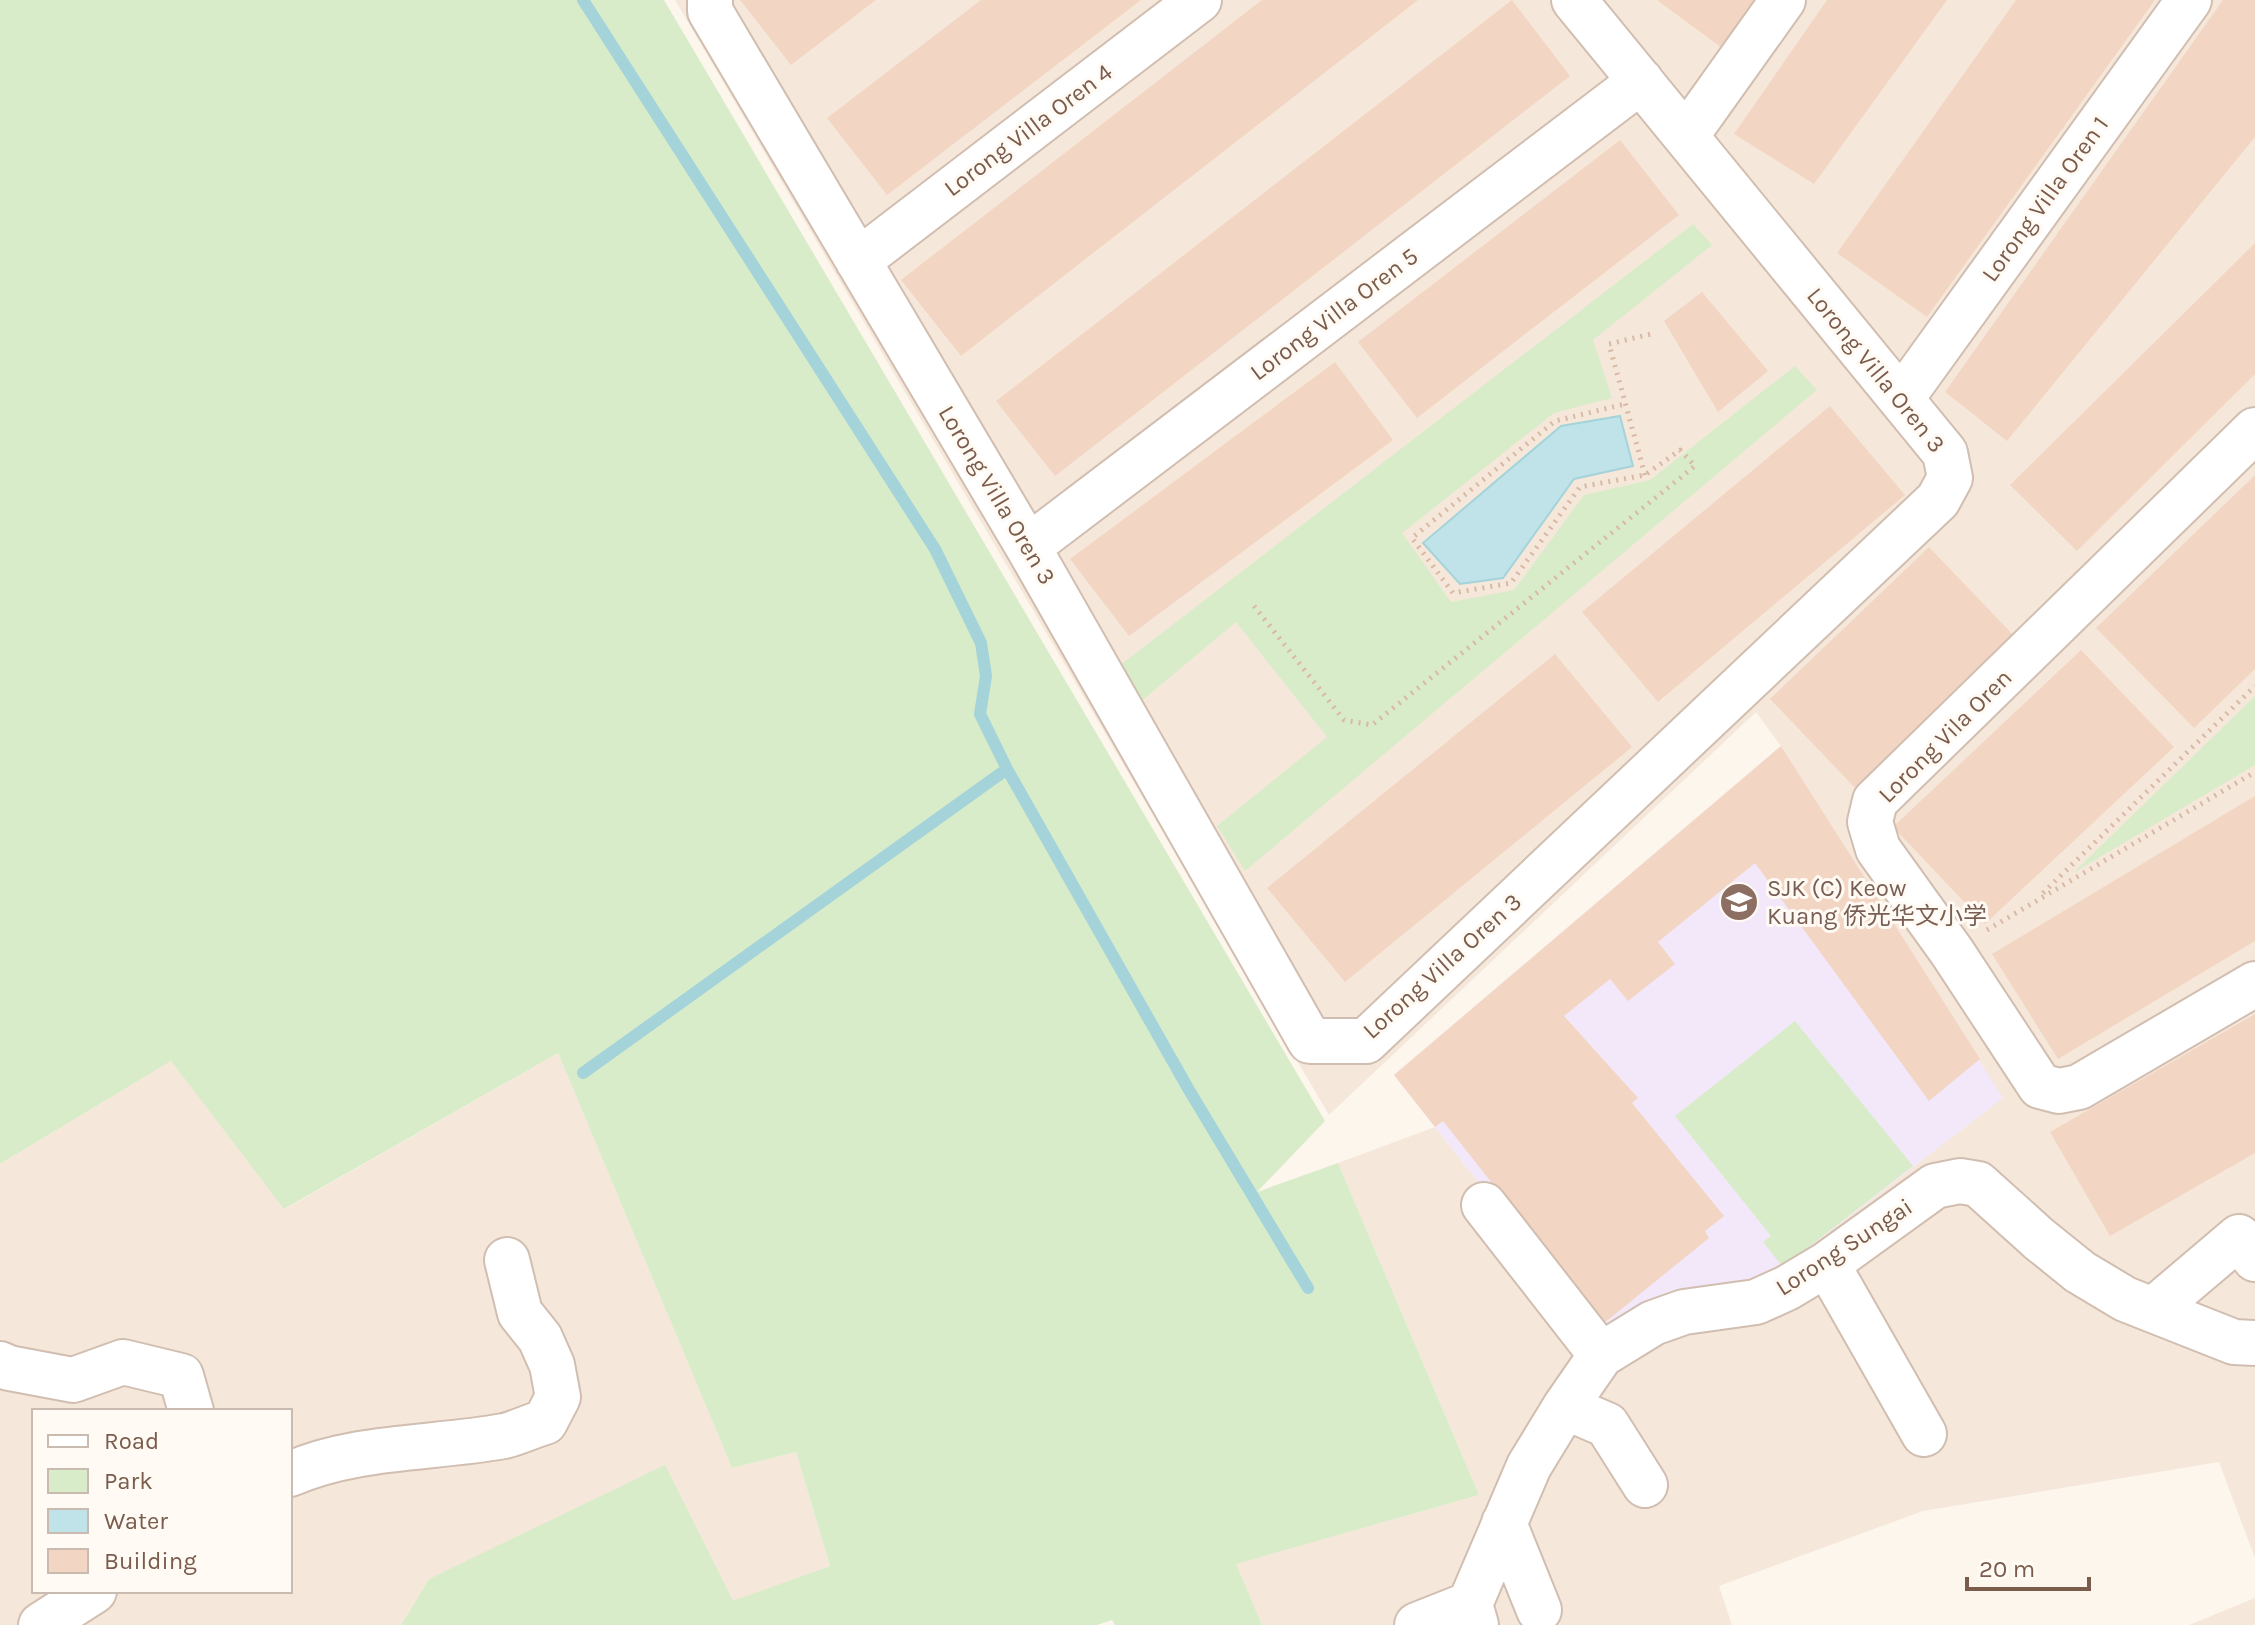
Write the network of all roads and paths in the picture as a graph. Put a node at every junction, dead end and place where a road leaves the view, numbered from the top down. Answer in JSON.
{"nodes":[{"id":1,"x":710,"y":0,"type":"edge"},
{"id":2,"x":1199,"y":0,"type":"edge"},
{"id":3,"x":1574,"y":0,"type":"edge"},
{"id":4,"x":1783,"y":0,"type":"edge"},
{"id":5,"x":2189,"y":0,"type":"edge"},
{"id":6,"x":1641,"y":81,"type":"junction"},
{"id":7,"x":1686,"y":136,"type":"junction"},
{"id":8,"x":858,"y":261,"type":"junction"},
{"id":9,"x":1651,"y":334,"type":"dead end"},
{"id":10,"x":1901,"y":399,"type":"junction"},
{"id":11,"x":1625,"y":404,"type":"junction"},
{"id":12,"x":2255,"y":430,"type":"edge"},
{"id":13,"x":1645,"y":475,"type":"junction"},
{"id":14,"x":1028,"y":547,"type":"junction"},
{"id":15,"x":1254,"y":606,"type":"dead end"},
{"id":16,"x":2255,"y":686,"type":"edge"},
{"id":17,"x":2255,"y":772,"type":"edge"},
{"id":18,"x":2037,"y":899,"type":"junction"},
{"id":19,"x":1952,"y":952,"type":"junction"},
{"id":20,"x":2255,"y":984,"type":"edge"},
{"id":21,"x":1484,"y":1205,"type":"dead end"},
{"id":22,"x":2255,"y":1259,"type":"edge"},
{"id":23,"x":507,"y":1260,"type":"dead end"},
{"id":24,"x":1827,"y":1264,"type":"junction"},
{"id":25,"x":2153,"y":1310,"type":"junction"},
{"id":26,"x":2255,"y":1343,"type":"edge"},
{"id":27,"x":1601,"y":1355,"type":"junction"},
{"id":28,"x":0,"y":1364,"type":"edge"},
{"id":29,"x":1565,"y":1407,"type":"junction"},
{"id":30,"x":190,"y":1409,"type":"edge"},
{"id":31,"x":1924,"y":1434,"type":"dead end"},
{"id":32,"x":292,"y":1473,"type":"edge"},
{"id":33,"x":1645,"y":1485,"type":"dead end"},
{"id":34,"x":1504,"y":1523,"type":"junction"},
{"id":35,"x":91,"y":1593,"type":"edge"},
{"id":36,"x":1539,"y":1610,"type":"dead end"},
{"id":37,"x":1473,"y":1614,"type":"edge"},
{"id":38,"x":41,"y":1625,"type":"edge"},
{"id":39,"x":1417,"y":1625,"type":"edge"}],
"edges":[{"from":1,"to":8,"type":"street","name":"Lorong Villa Oren 3"},
{"from":2,"to":8,"type":"street","name":"Lorong Villa Oren 4"},
{"from":3,"to":6,"type":"street","name":"Lorong Villa Oren 3"},
{"from":4,"to":7,"type":"street"},
{"from":5,"to":10,"type":"street","name":"Lorong Villa Oren 1"},
{"from":6,"to":7,"type":"street","name":"Lorong Villa Oren 3"},
{"from":6,"to":14,"type":"street","name":"Lorong Villa Oren 5"},
{"from":7,"to":10,"type":"street","name":"Lorong Villa Oren 3"},
{"from":8,"to":14,"type":"street","name":"Lorong Villa Oren 3"},
{"from":9,"to":11,"type":"path"},
{"from":10,"to":14,"type":"street","name":"Lorong Villa Oren 3"},
{"from":11,"to":13,"type":"path"},
{"from":11,"to":13,"type":"path"},
{"from":12,"to":19,"type":"street","name":"Lorong Vila Oren"},
{"from":13,"to":15,"type":"path"},
{"from":16,"to":18,"type":"path"},
{"from":17,"to":18,"type":"path"},
{"from":18,"to":19,"type":"path"},
{"from":19,"to":20,"type":"street","name":"Lorong Vila Oren"},
{"from":21,"to":27,"type":"street"},
{"from":22,"to":25,"type":"street"},
{"from":23,"to":32,"type":"street"},
{"from":24,"to":25,"type":"street","name":"Lorong Sungai"},
{"from":24,"to":27,"type":"street","name":"Lorong Sungai"},
{"from":24,"to":31,"type":"street"},
{"from":25,"to":26,"type":"street","name":"Lorong Sungai"},
{"from":27,"to":29,"type":"street","name":"Lorong Sungai"},
{"from":28,"to":30,"type":"street"},
{"from":29,"to":33,"type":"street"},
{"from":29,"to":34,"type":"street","name":"Lorong Sungai"},
{"from":34,"to":36,"type":"street"},
{"from":34,"to":37,"type":"street","name":"Lorong Sungai"},
{"from":35,"to":38,"type":"street"},
{"from":37,"to":39,"type":"street"}]}
